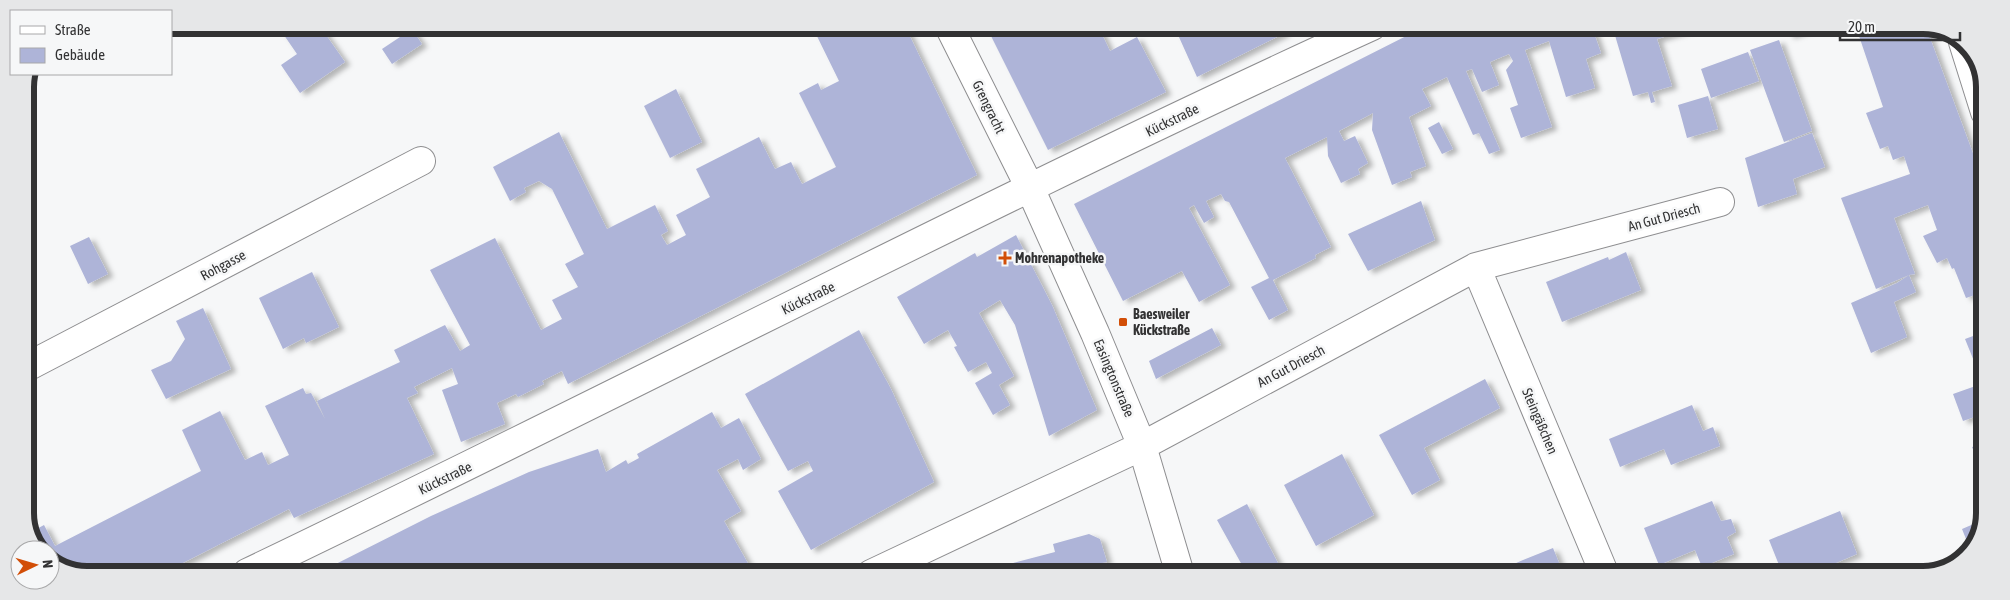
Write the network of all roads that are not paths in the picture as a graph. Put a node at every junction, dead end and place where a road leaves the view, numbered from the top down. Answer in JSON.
{"nodes":[{"id":1,"x":953,"y":34,"type":"edge"},
{"id":2,"x":1355,"y":34,"type":"edge"},
{"id":3,"x":1971,"y":64,"type":"edge"},
{"id":4,"x":1975,"y":79,"type":"edge"},
{"id":5,"x":422,"y":161,"type":"dead end"},
{"id":6,"x":1030,"y":188,"type":"junction"},
{"id":7,"x":1720,"y":202,"type":"dead end"},
{"id":8,"x":1476,"y":267,"type":"junction"},
{"id":9,"x":34,"y":363,"type":"edge"},
{"id":10,"x":1142,"y":446,"type":"junction"},
{"id":11,"x":262,"y":566,"type":"edge"},
{"id":12,"x":889,"y":566,"type":"edge"},
{"id":13,"x":1178,"y":566,"type":"edge"},
{"id":14,"x":1601,"y":566,"type":"edge"}],
"edges":[{"from":1,"to":6,"type":"street","name":"Grengracht"},
{"from":2,"to":6,"type":"street","name":"Kückstraße"},
{"from":3,"to":4,"type":"street"},
{"from":5,"to":9,"type":"street","name":"Rohgasse"},
{"from":6,"to":10,"type":"street","name":"Easingtonstraße"},
{"from":6,"to":11,"type":"street","name":"Kückstraße"},
{"from":7,"to":8,"type":"street","name":"An Gut Driesch"},
{"from":8,"to":10,"type":"street","name":"An Gut Driesch"},
{"from":8,"to":14,"type":"street","name":"Steingäßchen"},
{"from":10,"to":12,"type":"street","name":"An Gut Driesch"},
{"from":10,"to":13,"type":"street","name":"Easingtonstraße"}]}
